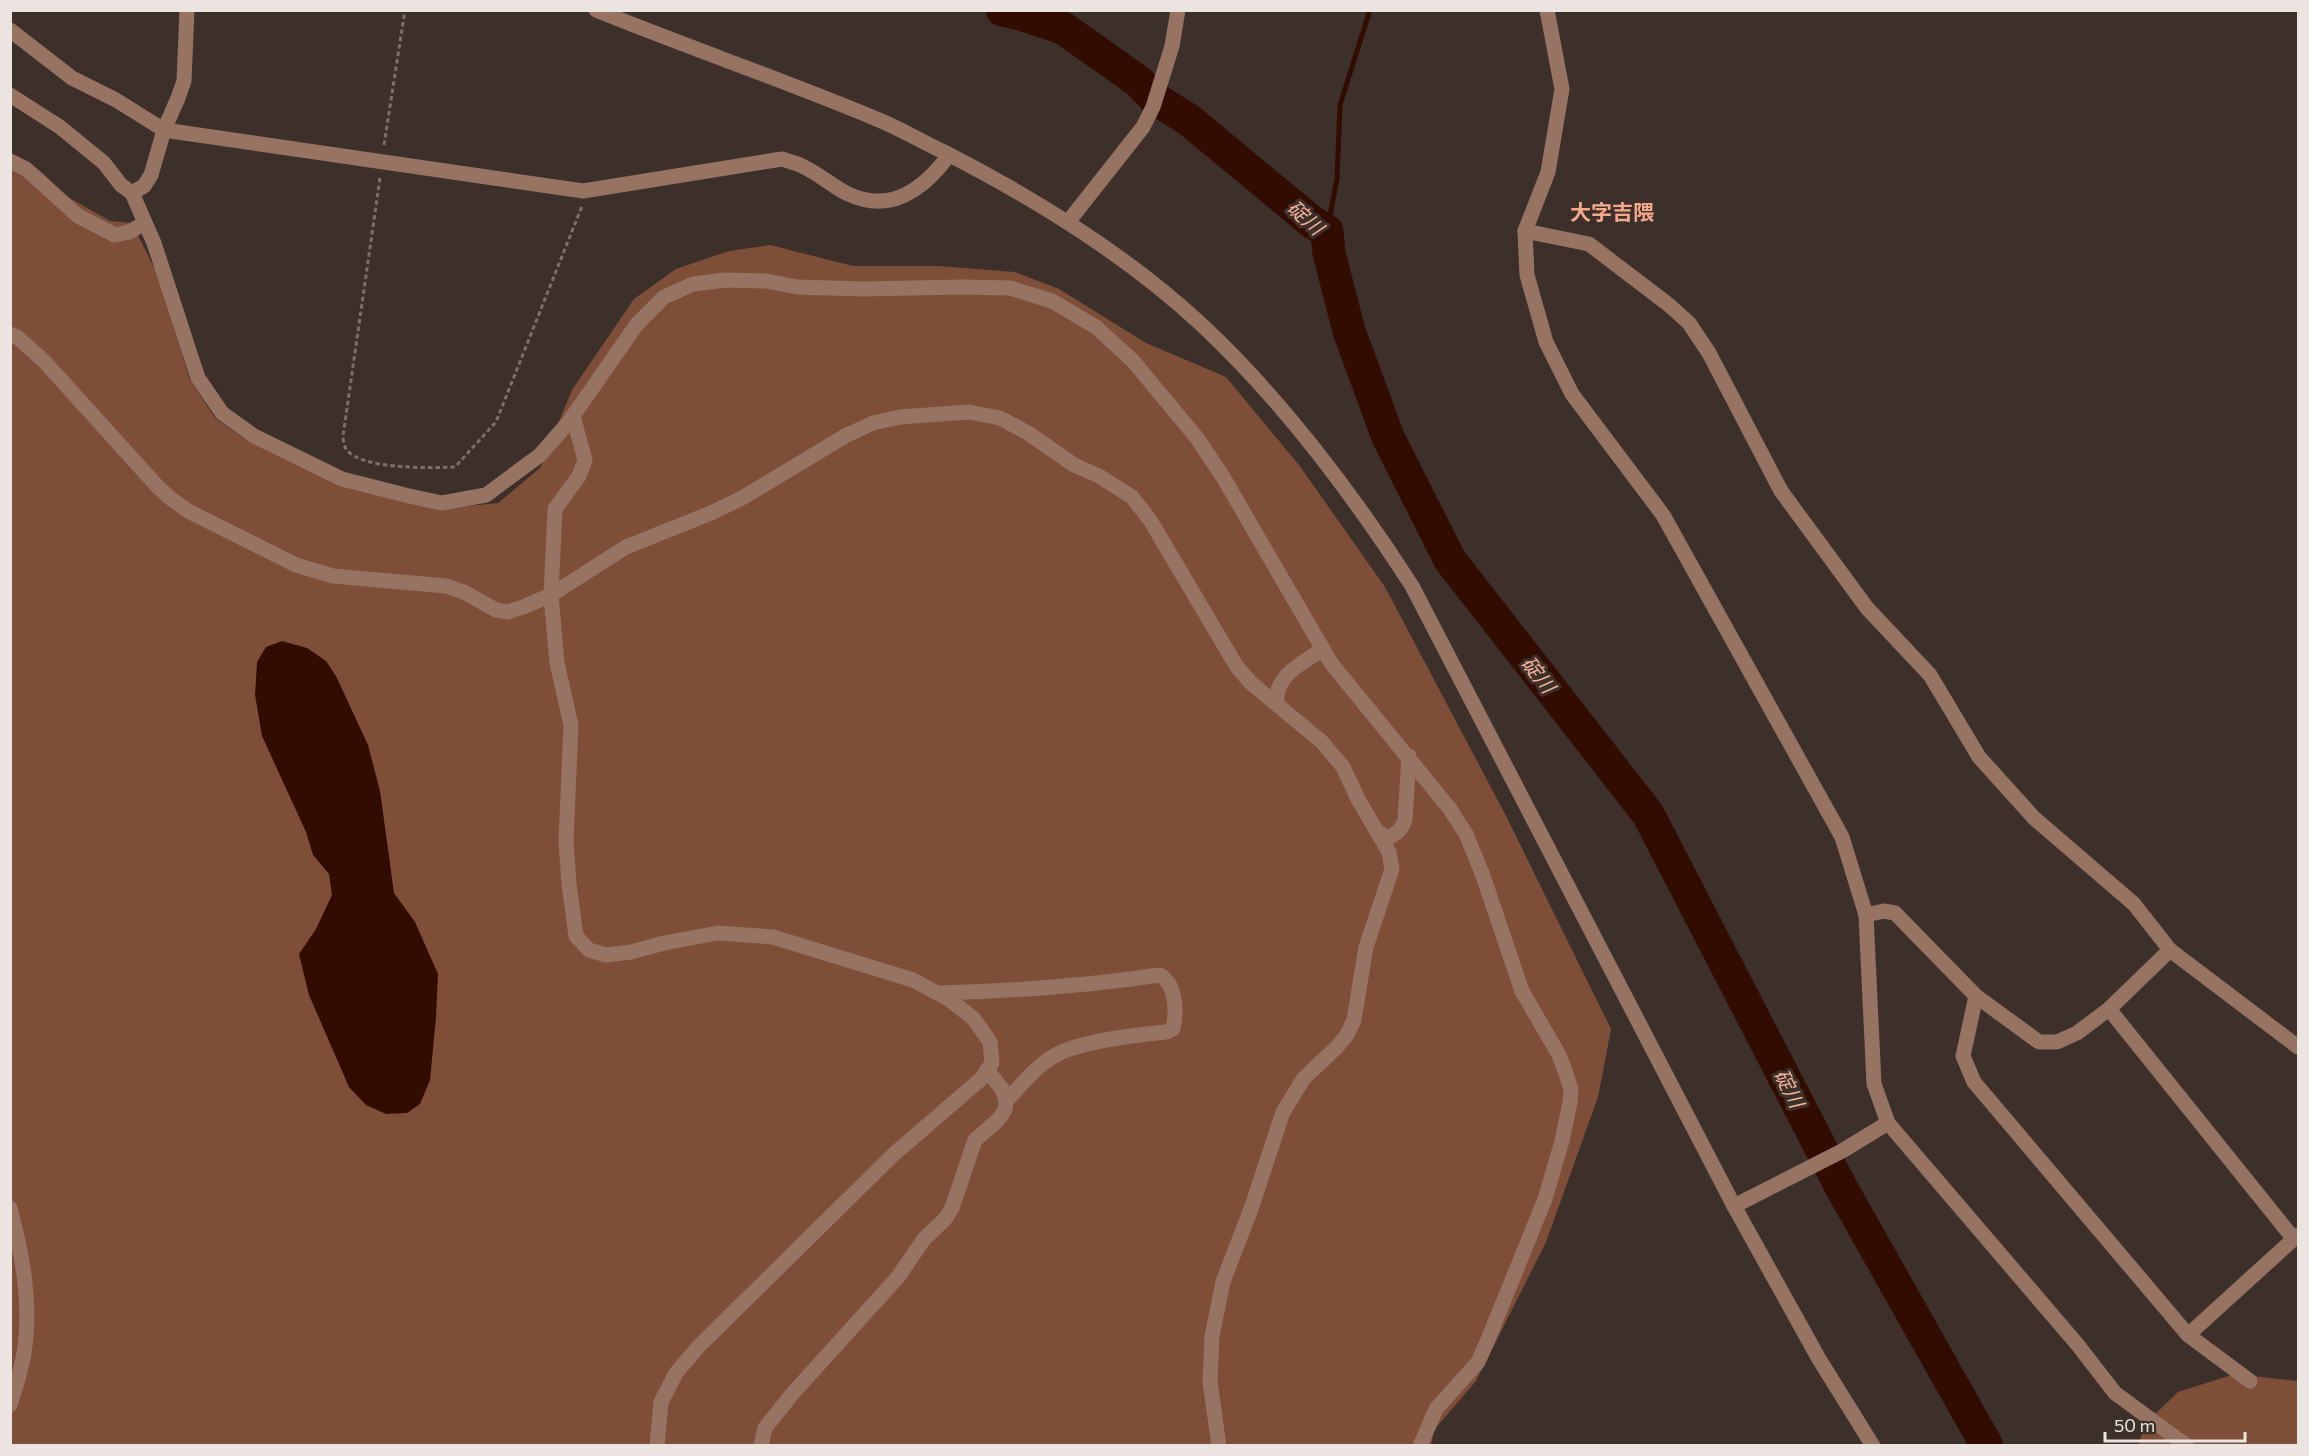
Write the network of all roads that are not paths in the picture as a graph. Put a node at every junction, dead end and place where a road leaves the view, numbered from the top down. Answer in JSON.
{"nodes":[{"id":1,"x":187,"y":10,"type":"edge"},
{"id":2,"x":596,"y":10,"type":"edge"},
{"id":3,"x":1178,"y":10,"type":"edge"},
{"id":4,"x":1547,"y":10,"type":"edge"},
{"id":5,"x":10,"y":30,"type":"edge"},
{"id":6,"x":10,"y":95,"type":"edge"},
{"id":7,"x":164,"y":130,"type":"junction"},
{"id":8,"x":950,"y":155,"type":"junction"},
{"id":9,"x":10,"y":161,"type":"edge"},
{"id":10,"x":132,"y":192,"type":"junction"},
{"id":11,"x":1068,"y":222,"type":"junction"},
{"id":12,"x":145,"y":223,"type":"junction"},
{"id":13,"x":1525,"y":231,"type":"junction"},
{"id":14,"x":10,"y":334,"type":"edge"},
{"id":15,"x":573,"y":416,"type":"junction"},
{"id":16,"x":551,"y":595,"type":"junction"},
{"id":17,"x":1323,"y":649,"type":"junction"},
{"id":18,"x":1277,"y":703,"type":"junction"},
{"id":19,"x":1409,"y":756,"type":"junction"},
{"id":20,"x":1378,"y":832,"type":"junction"},
{"id":21,"x":1866,"y":915,"type":"junction"},
{"id":22,"x":2170,"y":950,"type":"junction"},
{"id":23,"x":936,"y":993,"type":"junction"},
{"id":24,"x":1976,"y":996,"type":"junction"},
{"id":25,"x":2109,"y":1009,"type":"junction"},
{"id":26,"x":2298,"y":1047,"type":"edge"},
{"id":27,"x":987,"y":1070,"type":"junction"},
{"id":28,"x":1006,"y":1101,"type":"junction"},
{"id":29,"x":1888,"y":1123,"type":"junction"},
{"id":30,"x":1734,"y":1206,"type":"junction"},
{"id":31,"x":10,"y":1208,"type":"edge"},
{"id":32,"x":2296,"y":1237,"type":"edge"},
{"id":33,"x":2188,"y":1335,"type":"junction"},
{"id":34,"x":2250,"y":1381,"type":"dead end"},
{"id":35,"x":10,"y":1405,"type":"edge"},
{"id":36,"x":657,"y":1446,"type":"edge"},
{"id":37,"x":761,"y":1446,"type":"edge"},
{"id":38,"x":1219,"y":1446,"type":"edge"},
{"id":39,"x":1420,"y":1446,"type":"edge"},
{"id":40,"x":1873,"y":1446,"type":"edge"},
{"id":41,"x":2187,"y":1446,"type":"edge"}],
"edges":[{"from":1,"to":7,"type":"street"},
{"from":2,"to":8,"type":"street"},
{"from":3,"to":11,"type":"street"},
{"from":4,"to":13,"type":"street"},
{"from":5,"to":7,"type":"street"},
{"from":6,"to":10,"type":"street"},
{"from":7,"to":8,"type":"street"},
{"from":7,"to":10,"type":"street"},
{"from":8,"to":11,"type":"street"},
{"from":9,"to":12,"type":"street"},
{"from":10,"to":12,"type":"street"},
{"from":11,"to":30,"type":"street"},
{"from":12,"to":15,"type":"street"},
{"from":13,"to":21,"type":"street"},
{"from":13,"to":22,"type":"street"},
{"from":14,"to":16,"type":"street"},
{"from":15,"to":16,"type":"street"},
{"from":15,"to":17,"type":"street"},
{"from":16,"to":18,"type":"street"},
{"from":16,"to":23,"type":"street"},
{"from":17,"to":18,"type":"street"},
{"from":17,"to":19,"type":"street"},
{"from":18,"to":20,"type":"street"},
{"from":19,"to":20,"type":"street"},
{"from":19,"to":39,"type":"street"},
{"from":20,"to":38,"type":"street"},
{"from":21,"to":24,"type":"street"},
{"from":21,"to":29,"type":"street"},
{"from":22,"to":25,"type":"street"},
{"from":22,"to":26,"type":"street"},
{"from":23,"to":27,"type":"street"},
{"from":23,"to":28,"type":"street"},
{"from":24,"to":25,"type":"street"},
{"from":24,"to":33,"type":"street"},
{"from":25,"to":32,"type":"street"},
{"from":27,"to":28,"type":"street"},
{"from":27,"to":36,"type":"street"},
{"from":28,"to":37,"type":"street"},
{"from":29,"to":30,"type":"street"},
{"from":29,"to":41,"type":"street"},
{"from":30,"to":40,"type":"street"},
{"from":31,"to":35,"type":"street"},
{"from":32,"to":33,"type":"street"},
{"from":33,"to":34,"type":"street"}]}
